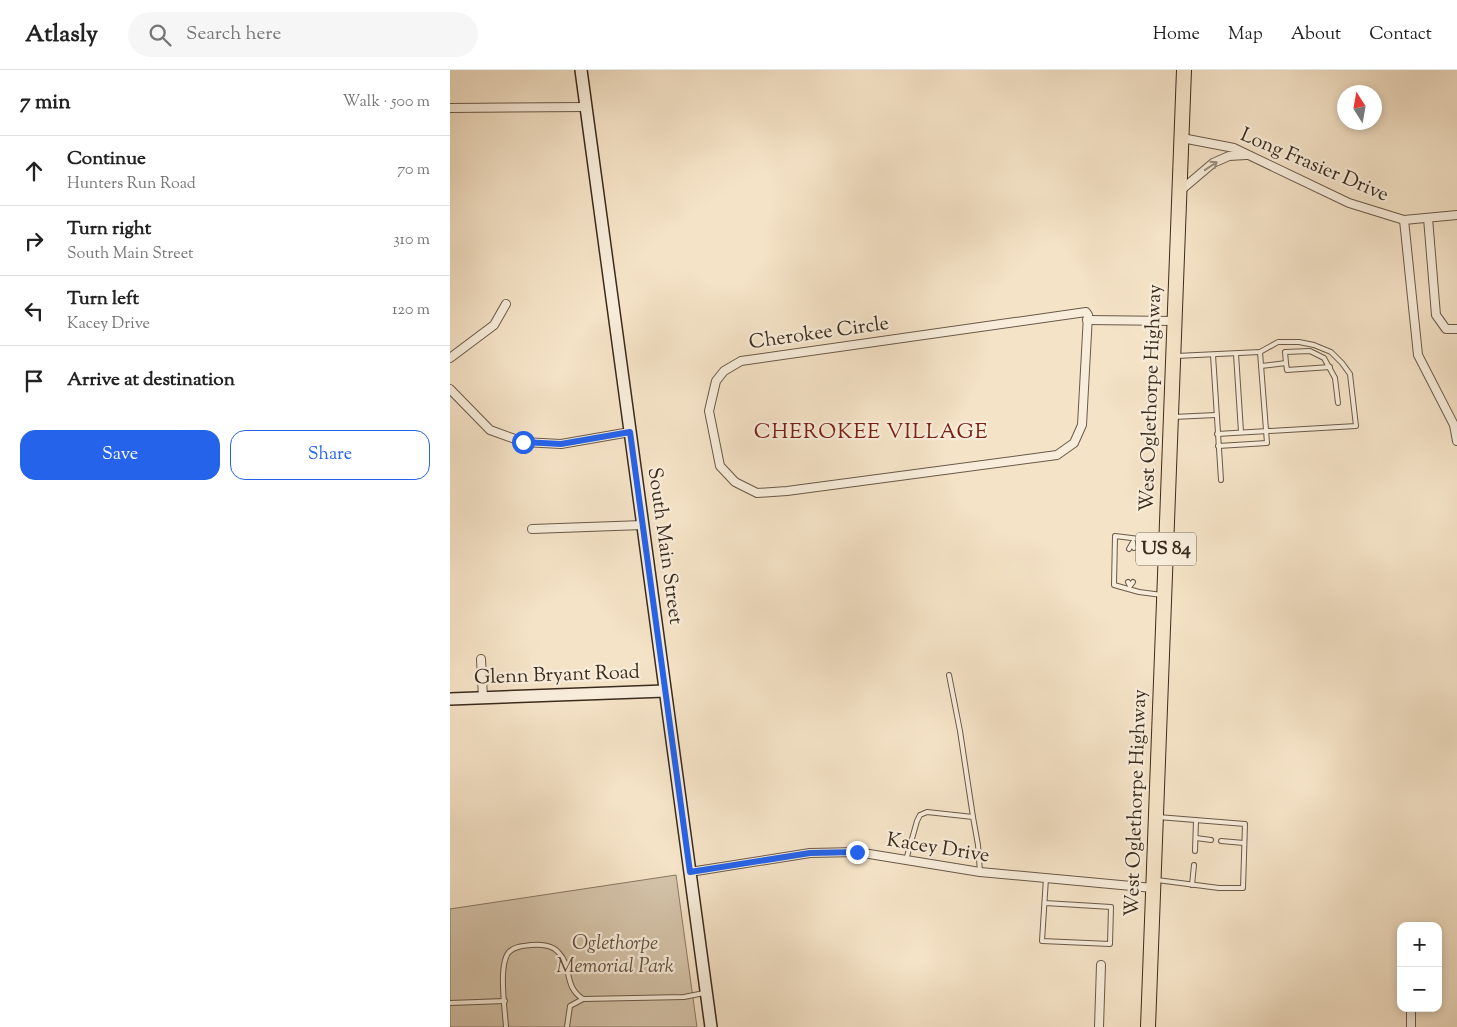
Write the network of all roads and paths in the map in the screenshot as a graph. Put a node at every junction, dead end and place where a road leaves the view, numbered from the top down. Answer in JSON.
{"nodes":[{"id":1,"x":581,"y":70,"type":"edge"},
{"id":2,"x":1184,"y":70,"type":"edge"},
{"id":3,"x":587,"y":107,"type":"junction"},
{"id":4,"x":450,"y":108,"type":"edge"},
{"id":5,"x":1182,"y":138,"type":"junction"},
{"id":6,"x":1248,"y":155,"type":"junction"},
{"id":7,"x":1180,"y":191,"type":"junction"},
{"id":8,"x":1457,"y":215,"type":"edge"},
{"id":9,"x":1428,"y":218,"type":"junction"},
{"id":10,"x":1404,"y":220,"type":"junction"},
{"id":11,"x":506,"y":304,"type":"dead end"},
{"id":12,"x":1087,"y":320,"type":"junction"},
{"id":13,"x":1175,"y":321,"type":"junction"},
{"id":14,"x":1457,"y":329,"type":"edge"},
{"id":15,"x":1260,"y":352,"type":"junction"},
{"id":16,"x":1236,"y":354,"type":"junction"},
{"id":17,"x":1213,"y":355,"type":"junction"},
{"id":18,"x":1174,"y":356,"type":"junction"},
{"id":19,"x":450,"y":358,"type":"edge"},
{"id":20,"x":1286,"y":363,"type":"junction"},
{"id":21,"x":1261,"y":366,"type":"junction"},
{"id":22,"x":1330,"y":367,"type":"junction"},
{"id":23,"x":450,"y":389,"type":"edge"},
{"id":24,"x":1338,"y":403,"type":"dead end"},
{"id":25,"x":1216,"y":415,"type":"junction"},
{"id":26,"x":1171,"y":418,"type":"junction"},
{"id":27,"x":1265,"y":431,"type":"junction"},
{"id":28,"x":630,"y":432,"type":"junction"},
{"id":29,"x":1241,"y":432,"type":"junction"},
{"id":30,"x":1217,"y":434,"type":"junction"},
{"id":31,"x":1457,"y":441,"type":"edge"},
{"id":32,"x":1218,"y":446,"type":"junction"},
{"id":33,"x":1221,"y":480,"type":"dead end"},
{"id":34,"x":643,"y":525,"type":"junction"},
{"id":35,"x":532,"y":529,"type":"dead end"},
{"id":36,"x":1133,"y":540,"type":"junction"},
{"id":37,"x":1166,"y":542,"type":"junction"},
{"id":38,"x":1134,"y":548,"type":"dead end"},
{"id":39,"x":1129,"y":549,"type":"dead end"},
{"id":40,"x":1164,"y":595,"type":"junction"},
{"id":41,"x":481,"y":659,"type":"dead end"},
{"id":42,"x":949,"y":675,"type":"dead end"},
{"id":43,"x":665,"y":691,"type":"junction"},
{"id":44,"x":483,"y":698,"type":"junction"},
{"id":45,"x":450,"y":699,"type":"edge"},
{"id":46,"x":1156,"y":816,"type":"junction"},
{"id":47,"x":973,"y":818,"type":"junction"},
{"id":48,"x":1196,"y":820,"type":"junction"},
{"id":49,"x":1196,"y":838,"type":"junction"},
{"id":50,"x":1210,"y":840,"type":"dead end"},
{"id":51,"x":1221,"y":841,"type":"dead end"},
{"id":52,"x":1244,"y":843,"type":"junction"},
{"id":53,"x":1195,"y":850,"type":"dead end"},
{"id":54,"x":906,"y":860,"type":"junction"},
{"id":55,"x":1194,"y":864,"type":"dead end"},
{"id":56,"x":690,"y":872,"type":"junction"},
{"id":57,"x":980,"y":872,"type":"junction"},
{"id":58,"x":1046,"y":878,"type":"junction"},
{"id":59,"x":1153,"y":884,"type":"junction"},
{"id":60,"x":1192,"y":885,"type":"junction"},
{"id":61,"x":1045,"y":903,"type":"junction"},
{"id":62,"x":1102,"y":965,"type":"dead end"},
{"id":63,"x":706,"y":992,"type":"junction"},
{"id":64,"x":583,"y":999,"type":"junction"},
{"id":65,"x":505,"y":1001,"type":"junction"},
{"id":66,"x":450,"y":1002,"type":"edge"},
{"id":67,"x":1411,"y":1012,"type":"edge"},
{"id":68,"x":506,"y":1027,"type":"edge"},
{"id":69,"x":568,"y":1027,"type":"edge"},
{"id":70,"x":711,"y":1027,"type":"edge"},
{"id":71,"x":1099,"y":1027,"type":"edge"},
{"id":72,"x":1148,"y":1027,"type":"edge"},
{"id":73,"x":1411,"y":1027,"type":"edge"}],
"edges":[{"from":1,"to":3,"type":"street","name":"South Main Street"},
{"from":2,"to":5,"type":"highway","name":"West Oglethorpe Highway","number":"US 84"},
{"from":3,"to":4,"type":"street"},
{"from":3,"to":28,"type":"street","name":"South Main Street"},
{"from":5,"to":6,"type":"street","name":"Long Frasier Drive"},
{"from":5,"to":7,"type":"highway","name":"West Oglethorpe Highway","number":"US 84"},
{"from":7,"to":6,"type":"street","one_way":true},
{"from":6,"to":10,"type":"street","name":"Long Frasier Drive"},
{"from":7,"to":13,"type":"highway","name":"West Oglethorpe Highway","number":"US 84"},
{"from":8,"to":9,"type":"street","name":"Long Frasier Drive"},
{"from":9,"to":10,"type":"street","name":"Long Frasier Drive"},
{"from":9,"to":14,"type":"street"},
{"from":10,"to":31,"type":"street","name":"Long Frasier Drive"},
{"from":11,"to":19,"type":"street"},
{"from":12,"to":12,"type":"street","name":"Cherokee Circle"},
{"from":12,"to":13,"type":"street","name":"Cherokee Circle"},
{"from":13,"to":18,"type":"highway","name":"West Oglethorpe Highway","number":"US 84"},
{"from":15,"to":16,"type":"lane"},
{"from":15,"to":21,"type":"lane"},
{"from":15,"to":27,"type":"lane"},
{"from":16,"to":17,"type":"lane"},
{"from":16,"to":29,"type":"lane"},
{"from":17,"to":18,"type":"lane"},
{"from":17,"to":25,"type":"lane"},
{"from":18,"to":26,"type":"highway","name":"West Oglethorpe Highway","number":"US 84"},
{"from":20,"to":21,"type":"lane"},
{"from":20,"to":22,"type":"lane"},
{"from":20,"to":22,"type":"lane"},
{"from":21,"to":27,"type":"lane"},
{"from":22,"to":24,"type":"lane"},
{"from":23,"to":28,"type":"street"},
{"from":25,"to":26,"type":"lane"},
{"from":25,"to":30,"type":"lane"},
{"from":26,"to":37,"type":"highway","name":"West Oglethorpe Highway","number":"US 84"},
{"from":27,"to":29,"type":"lane"},
{"from":27,"to":32,"type":"lane"},
{"from":28,"to":34,"type":"street","name":"South Main Street"},
{"from":29,"to":30,"type":"lane"},
{"from":30,"to":32,"type":"lane"},
{"from":32,"to":33,"type":"lane"},
{"from":34,"to":35,"type":"street"},
{"from":34,"to":43,"type":"street","name":"South Main Street"},
{"from":36,"to":37,"type":"lane"},
{"from":36,"to":38,"type":"lane"},
{"from":36,"to":39,"type":"lane"},
{"from":36,"to":40,"type":"lane"},
{"from":37,"to":40,"type":"highway","name":"West Oglethorpe Highway","number":"US 84"},
{"from":40,"to":46,"type":"highway","name":"West Oglethorpe Highway","number":"US 84"},
{"from":41,"to":44,"type":"street"},
{"from":42,"to":47,"type":"lane"},
{"from":43,"to":44,"type":"street","name":"Glenn Bryant Road"},
{"from":43,"to":56,"type":"street","name":"South Main Street"},
{"from":44,"to":45,"type":"street","name":"Glenn Bryant Road"},
{"from":46,"to":48,"type":"lane"},
{"from":46,"to":59,"type":"highway","name":"West Oglethorpe Highway","number":"US 84"},
{"from":47,"to":54,"type":"lane"},
{"from":47,"to":57,"type":"lane"},
{"from":48,"to":49,"type":"lane"},
{"from":48,"to":52,"type":"lane"},
{"from":49,"to":50,"type":"lane"},
{"from":49,"to":53,"type":"lane"},
{"from":51,"to":52,"type":"lane"},
{"from":52,"to":60,"type":"lane"},
{"from":54,"to":56,"type":"street","name":"Kacey Drive"},
{"from":54,"to":57,"type":"street","name":"Kacey Drive"},
{"from":55,"to":60,"type":"lane"},
{"from":56,"to":63,"type":"street","name":"South Main Street"},
{"from":57,"to":58,"type":"street","name":"Kacey Drive"},
{"from":58,"to":59,"type":"street","name":"Kacey Drive"},
{"from":58,"to":61,"type":"lane"},
{"from":59,"to":60,"type":"lane"},
{"from":59,"to":72,"type":"highway","name":"West Oglethorpe Highway","number":"US 84"},
{"from":61,"to":61,"type":"lane"},
{"from":62,"to":71,"type":"street"},
{"from":63,"to":64,"type":"lane"},
{"from":63,"to":70,"type":"street","name":"South Main Street"},
{"from":64,"to":65,"type":"lane"},
{"from":64,"to":69,"type":"lane"},
{"from":65,"to":66,"type":"lane"},
{"from":65,"to":68,"type":"lane"},
{"from":67,"to":73,"type":"street"}]}
